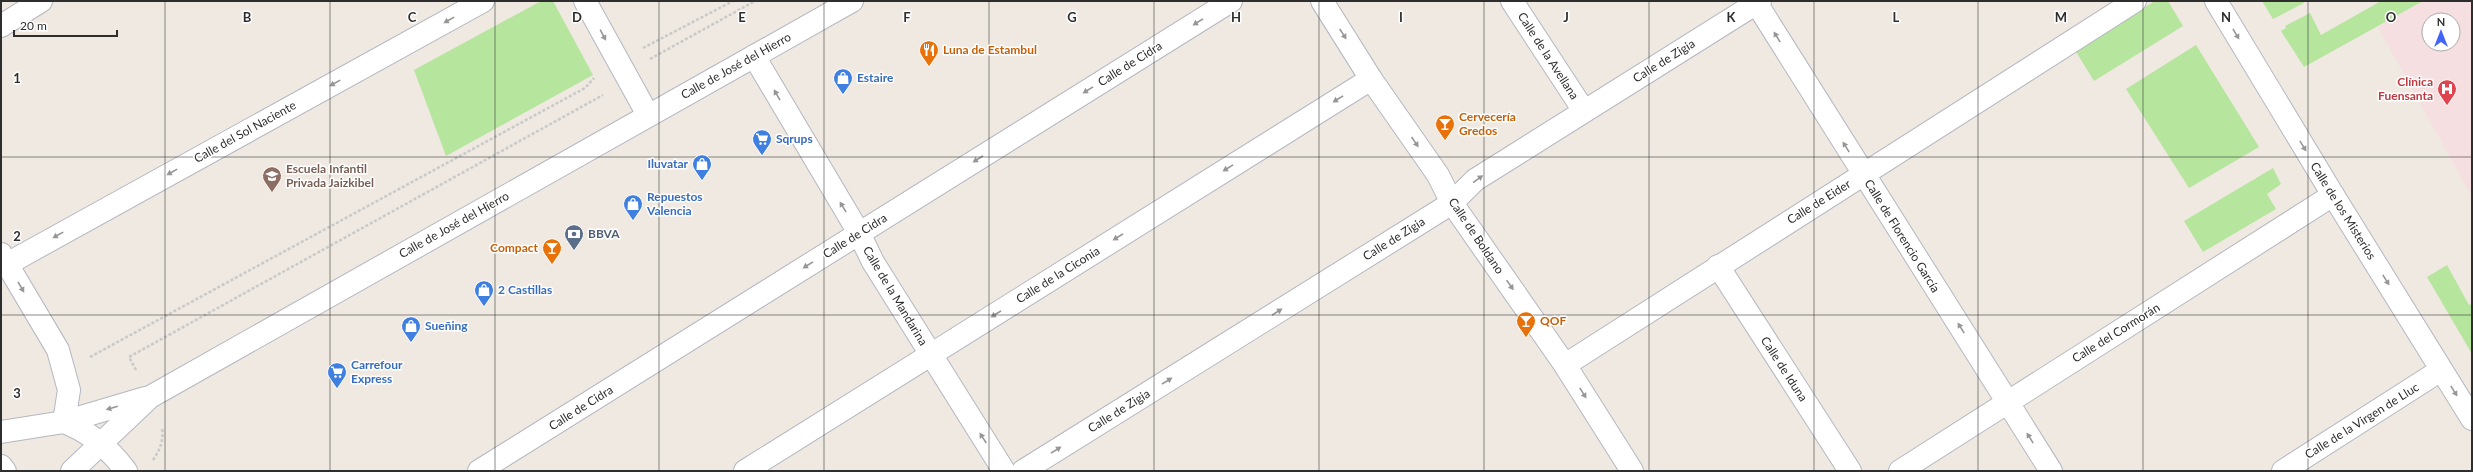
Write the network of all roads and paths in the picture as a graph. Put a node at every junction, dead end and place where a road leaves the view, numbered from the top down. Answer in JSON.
{"nodes":[{"id":1,"x":41,"y":1,"type":"edge"},
{"id":2,"x":483,"y":1,"type":"edge"},
{"id":3,"x":585,"y":1,"type":"edge"},
{"id":4,"x":733,"y":1,"type":"edge"},
{"id":5,"x":755,"y":1,"type":"edge"},
{"id":6,"x":852,"y":1,"type":"edge"},
{"id":7,"x":1231,"y":1,"type":"edge"},
{"id":8,"x":1322,"y":1,"type":"edge"},
{"id":9,"x":1512,"y":1,"type":"edge"},
{"id":10,"x":2134,"y":1,"type":"edge"},
{"id":11,"x":2216,"y":1,"type":"edge"},
{"id":12,"x":1757,"y":2,"type":"edge"},
{"id":13,"x":1,"y":26,"type":"edge"},
{"id":14,"x":644,"y":47,"type":"dead end"},
{"id":15,"x":754,"y":56,"type":"junction"},
{"id":16,"x":624,"y":73,"type":"junction"},
{"id":17,"x":596,"y":76,"type":"dead end"},
{"id":18,"x":1372,"y":79,"type":"junction"},
{"id":19,"x":1584,"y":111,"type":"junction"},
{"id":20,"x":648,"y":115,"type":"junction"},
{"id":21,"x":1863,"y":175,"type":"junction"},
{"id":22,"x":2333,"y":195,"type":"junction"},
{"id":23,"x":1452,"y":202,"type":"junction"},
{"id":24,"x":859,"y":233,"type":"junction"},
{"id":25,"x":4,"y":259,"type":"edge"},
{"id":26,"x":1718,"y":266,"type":"junction"},
{"id":27,"x":930,"y":355,"type":"junction"},
{"id":28,"x":129,"y":357,"type":"dead end"},
{"id":29,"x":62,"y":361,"type":"junction"},
{"id":30,"x":1565,"y":365,"type":"junction"},
{"id":31,"x":2441,"y":370,"type":"junction"},
{"id":32,"x":150,"y":396,"type":"junction"},
{"id":33,"x":2008,"y":402,"type":"junction"},
{"id":34,"x":2472,"y":419,"type":"edge"},
{"id":35,"x":64,"y":422,"type":"junction"},
{"id":36,"x":1,"y":432,"type":"edge"},
{"id":37,"x":100,"y":442,"type":"junction"},
{"id":38,"x":159,"y":451,"type":"dead end"},
{"id":39,"x":151,"y":463,"type":"dead end"},
{"id":40,"x":1,"y":466,"type":"edge"},
{"id":41,"x":5,"y":471,"type":"edge"},
{"id":42,"x":72,"y":471,"type":"edge"},
{"id":43,"x":126,"y":471,"type":"edge"},
{"id":44,"x":479,"y":471,"type":"edge"},
{"id":45,"x":745,"y":471,"type":"edge"},
{"id":46,"x":1004,"y":471,"type":"edge"},
{"id":47,"x":1023,"y":471,"type":"edge"},
{"id":48,"x":1632,"y":471,"type":"edge"},
{"id":49,"x":1850,"y":471,"type":"edge"},
{"id":50,"x":1900,"y":471,"type":"edge"},
{"id":51,"x":2051,"y":471,"type":"edge"},
{"id":52,"x":2283,"y":471,"type":"edge"}],
"edges":[{"from":1,"to":13,"type":"street"},
{"from":2,"to":25,"type":"street","name":"Calle del Sol Naciente","one_way":true},
{"from":3,"to":16,"type":"street","one_way":true},
{"from":4,"to":14,"type":"path"},
{"from":5,"to":16,"type":"path"},
{"from":6,"to":15,"type":"street","name":"Calle de José del Hierro"},
{"from":7,"to":24,"type":"street","name":"Calle de Cidra","one_way":true},
{"from":8,"to":18,"type":"street","name":"Calle de Boldano","one_way":true},
{"from":9,"to":19,"type":"street","name":"Calle de la Avellana"},
{"from":10,"to":21,"type":"street","name":"Calle de Eider"},
{"from":11,"to":22,"type":"street","name":"Calle de los Misterios","one_way":true},
{"from":12,"to":19,"type":"street","name":"Calle de Zigia"},
{"from":21,"to":12,"type":"street","name":"Calle de Florencio García","one_way":true},
{"from":15,"to":20,"type":"street","name":"Calle de José del Hierro"},
{"from":24,"to":15,"type":"street","name":"Calle de la Mandarina","one_way":true},
{"from":16,"to":20,"type":"street"},
{"from":16,"to":28,"type":"path"},
{"from":17,"to":29,"type":"path"},
{"from":18,"to":23,"type":"street","name":"Calle de Boldano","one_way":true},
{"from":18,"to":27,"type":"street","name":"Calle de la Ciconia","one_way":true},
{"from":23,"to":19,"type":"street","name":"Calle de Zigia","one_way":true},
{"from":20,"to":32,"type":"street","name":"Calle de José del Hierro"},
{"from":21,"to":26,"type":"street","name":"Calle de Eider"},
{"from":33,"to":21,"type":"street","name":"Calle de Florencio García","one_way":true},
{"from":22,"to":31,"type":"street","name":"Calle de los Misterios","one_way":true},
{"from":22,"to":33,"type":"street","name":"Calle del Cormorán"},
{"from":23,"to":30,"type":"street","name":"Calle de Boldano","one_way":true},
{"from":47,"to":23,"type":"street","name":"Calle de Zigia","one_way":true},
{"from":24,"to":27,"type":"street","name":"Calle de la Mandarina"},
{"from":24,"to":44,"type":"street","name":"Calle de Cidra","one_way":true},
{"from":25,"to":29,"type":"street","one_way":true},
{"from":26,"to":30,"type":"street","name":"Calle de Eider"},
{"from":26,"to":49,"type":"street","name":"Calle de Iduna"},
{"from":27,"to":45,"type":"street","name":"Calle de la Ciconia"},
{"from":46,"to":27,"type":"street","name":"Calle de la Mandarina","one_way":true},
{"from":29,"to":35,"type":"street"},
{"from":30,"to":48,"type":"street","name":"Calle de Boldano","one_way":true},
{"from":31,"to":34,"type":"street","name":"Calle de los Misterios","one_way":true},
{"from":31,"to":52,"type":"street","name":"Calle de la Virgen de Lluc"},
{"from":32,"to":35,"type":"street","one_way":true},
{"from":32,"to":37,"type":"street","name":"Calle de José del Hierro"},
{"from":33,"to":50,"type":"street","name":"Calle del Cormorán"},
{"from":51,"to":33,"type":"street","name":"Calle de Florencio García","one_way":true},
{"from":35,"to":36,"type":"street"},
{"from":35,"to":37,"type":"street"},
{"from":37,"to":42,"type":"street","name":"Calle de José del Hierro"},
{"from":37,"to":43,"type":"street"},
{"from":38,"to":39,"type":"path"},
{"from":40,"to":41,"type":"street"}]}
